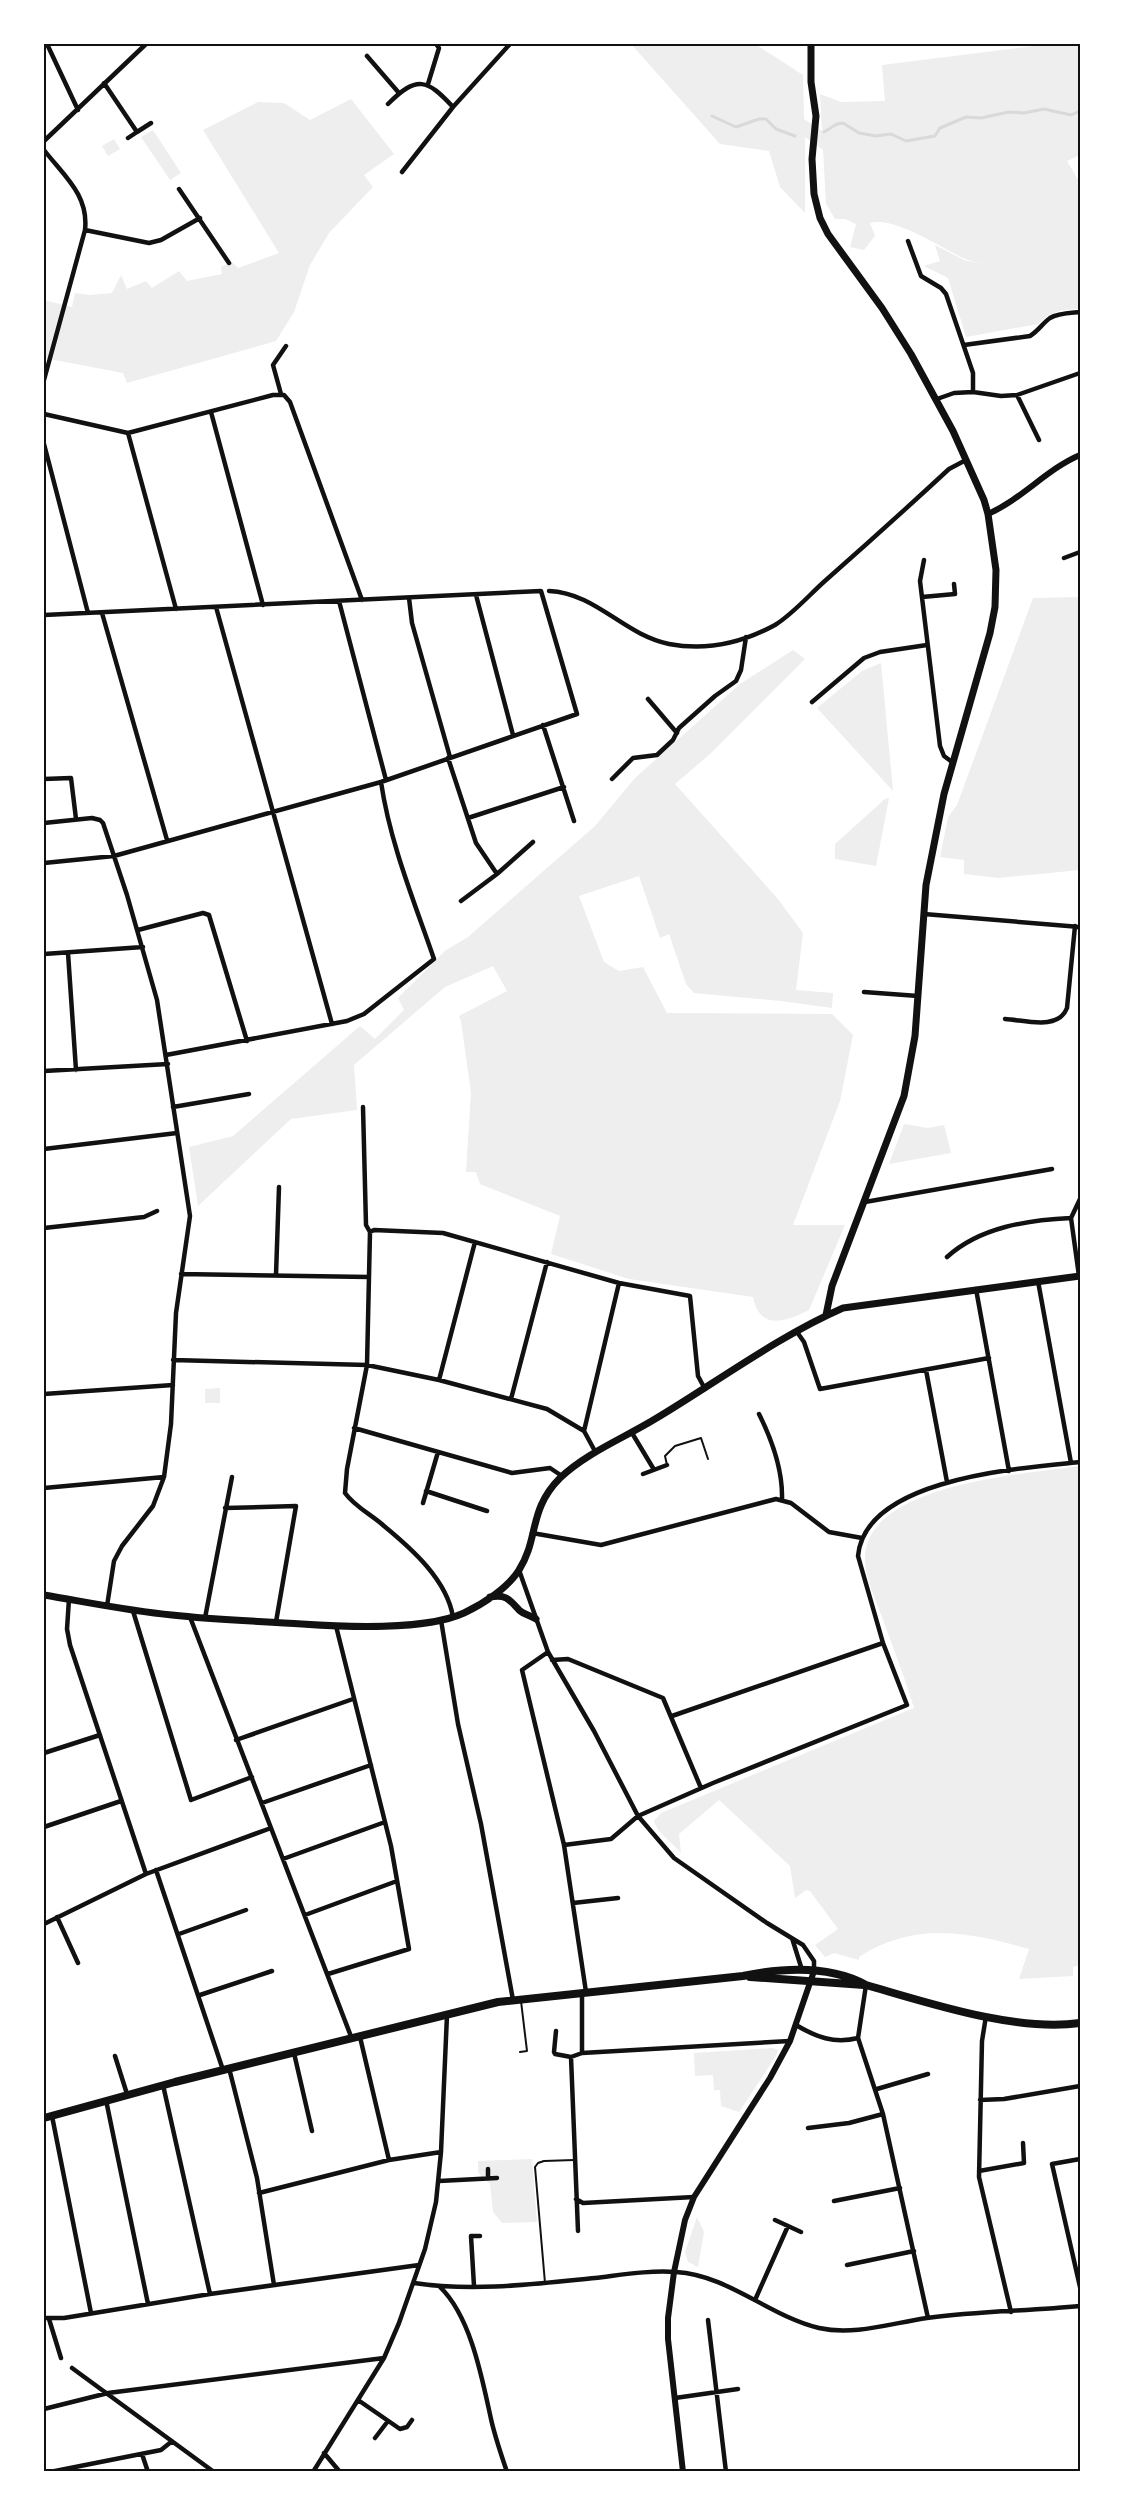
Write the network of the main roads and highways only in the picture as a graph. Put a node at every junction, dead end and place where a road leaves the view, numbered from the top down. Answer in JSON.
{"nodes":[{"id":1,"x":811,"y":44,"type":"edge"},
{"id":2,"x":1080,"y":1276,"type":"edge"},
{"id":3,"x":826,"y":1315,"type":"junction"},
{"id":4,"x":44,"y":1595,"type":"edge"},
{"id":5,"x":489,"y":1597,"type":"junction"},
{"id":6,"x":536,"y":1619,"type":"road end"},
{"id":7,"x":743,"y":1976,"type":"junction"},
{"id":8,"x":866,"y":1985,"type":"junction"},
{"id":9,"x":1080,"y":2023,"type":"edge"},
{"id":10,"x":46,"y":2117,"type":"edge"}],
"edges":[{"from":1,"to":3,"type":"main road"},
{"from":2,"to":3,"type":"main road"},
{"from":3,"to":5,"type":"main road"},
{"from":4,"to":5,"type":"main road"},
{"from":5,"to":6,"type":"main road"},
{"from":7,"to":8,"type":"main road"},
{"from":7,"to":8,"type":"main road"},
{"from":7,"to":10,"type":"main road"},
{"from":8,"to":9,"type":"main road"}]}
